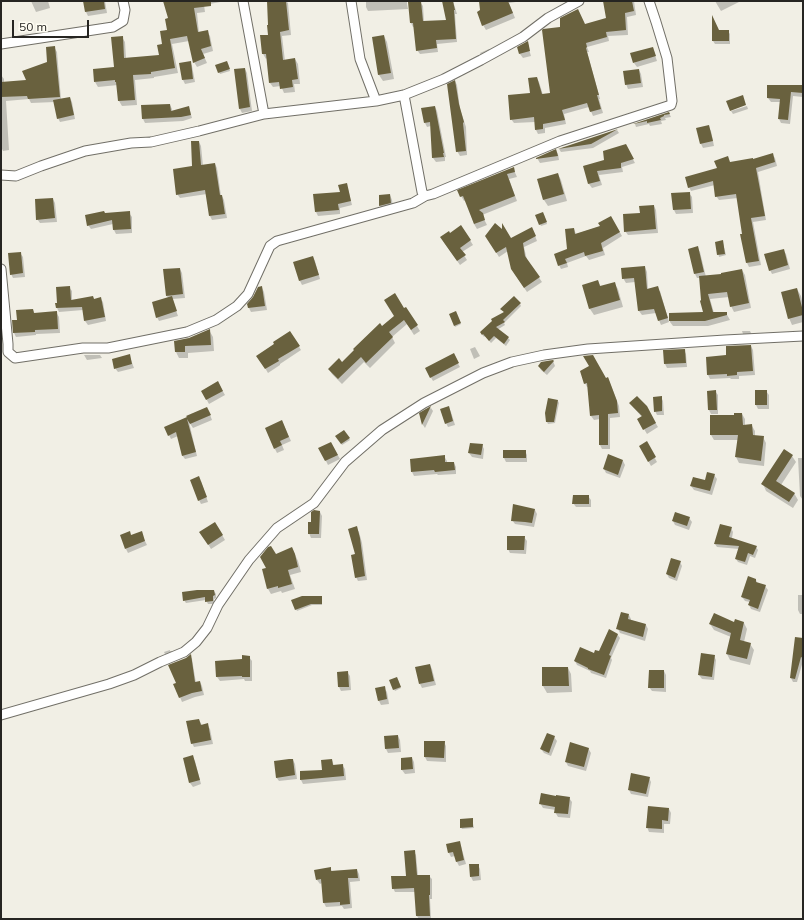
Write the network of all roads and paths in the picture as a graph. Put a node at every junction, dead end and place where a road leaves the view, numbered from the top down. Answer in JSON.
{"nodes":[{"id":1,"x":123,"y":1,"type":"edge"},
{"id":2,"x":243,"y":1,"type":"edge"},
{"id":3,"x":351,"y":1,"type":"edge"},
{"id":4,"x":579,"y":1,"type":"edge"},
{"id":5,"x":649,"y":1,"type":"edge"},
{"id":6,"x":1,"y":44,"type":"edge"},
{"id":7,"x":404,"y":95,"type":"junction"},
{"id":8,"x":376,"y":101,"type":"junction"},
{"id":9,"x":264,"y":114,"type":"junction"},
{"id":10,"x":1,"y":175,"type":"edge"},
{"id":11,"x":425,"y":196,"type":"junction"},
{"id":12,"x":1,"y":269,"type":"edge"},
{"id":13,"x":803,"y":336,"type":"edge"},
{"id":14,"x":1,"y":715,"type":"edge"}],
"edges":[{"from":1,"to":6,"type":"street"},
{"from":2,"to":9,"type":"street"},
{"from":3,"to":8,"type":"street"},
{"from":4,"to":7,"type":"street"},
{"from":5,"to":11,"type":"street"},
{"from":7,"to":8,"type":"street"},
{"from":7,"to":11,"type":"street"},
{"from":8,"to":9,"type":"street"},
{"from":9,"to":10,"type":"street"},
{"from":11,"to":12,"type":"street"},
{"from":13,"to":14,"type":"street"}]}
